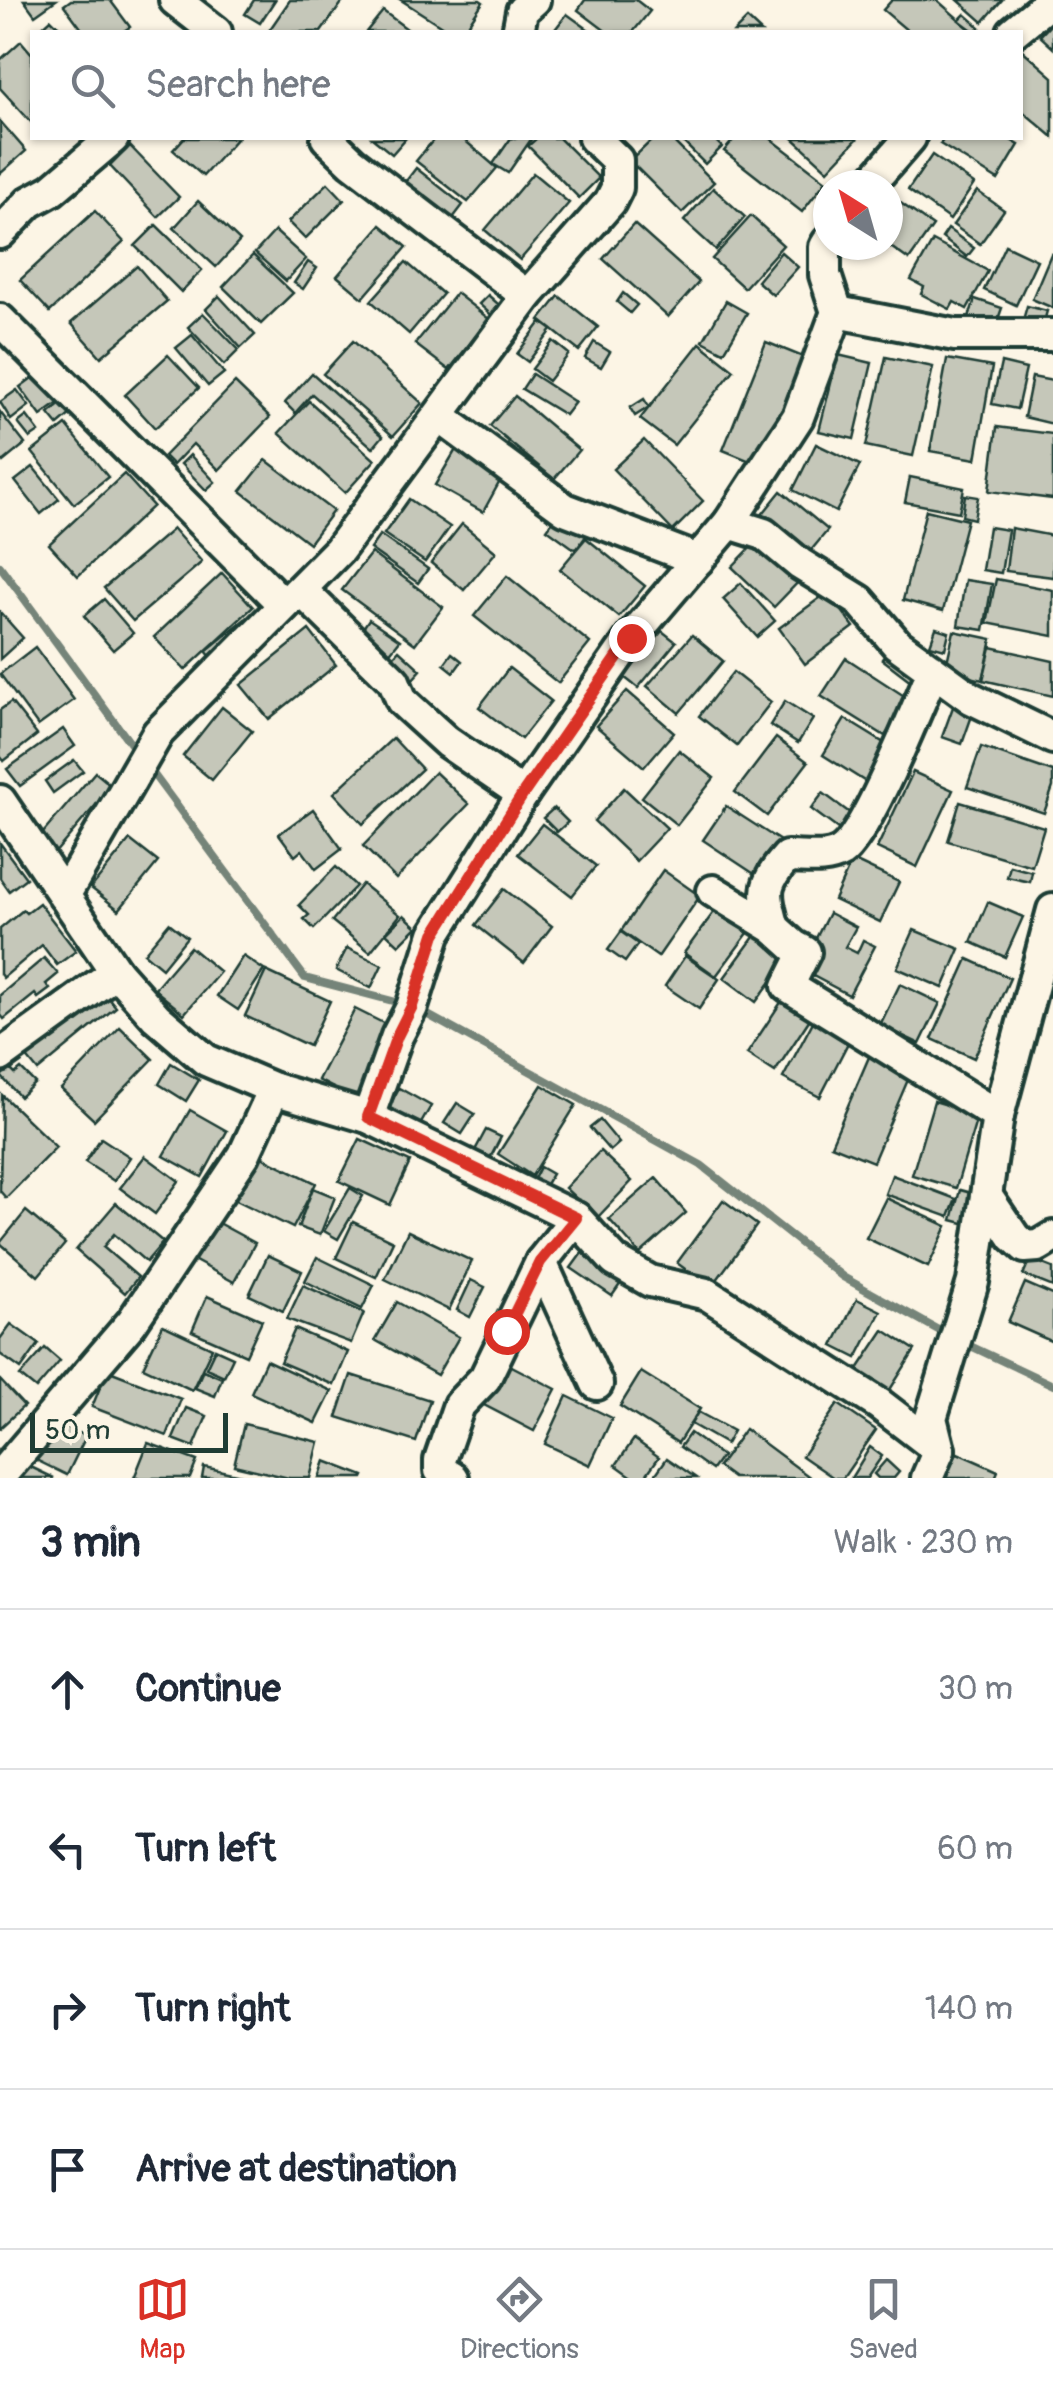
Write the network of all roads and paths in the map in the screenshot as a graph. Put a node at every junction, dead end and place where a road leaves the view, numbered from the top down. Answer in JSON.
{"nodes":[{"id":1,"x":174,"y":0,"type":"edge"},
{"id":2,"x":534,"y":0,"type":"edge"},
{"id":3,"x":1052,"y":0,"type":"edge"},
{"id":4,"x":206,"y":29,"type":"edge"},
{"id":5,"x":518,"y":30,"type":"edge"},
{"id":6,"x":1015,"y":30,"type":"edge"},
{"id":7,"x":111,"y":140,"type":"edge"},
{"id":8,"x":328,"y":140,"type":"edge"},
{"id":9,"x":596,"y":140,"type":"edge"},
{"id":10,"x":908,"y":140,"type":"edge"},
{"id":11,"x":882,"y":170,"type":"edge"},
{"id":12,"x":0,"y":233,"type":"edge"},
{"id":13,"x":824,"y":260,"type":"edge"},
{"id":14,"x":527,"y":296,"type":"junction"},
{"id":15,"x":836,"y":312,"type":"junction"},
{"id":16,"x":0,"y":320,"type":"edge"},
{"id":17,"x":1053,"y":335,"type":"edge"},
{"id":18,"x":440,"y":416,"type":"junction"},
{"id":19,"x":729,"y":523,"type":"junction"},
{"id":20,"x":698,"y":560,"type":"junction"},
{"id":21,"x":292,"y":598,"type":"junction"},
{"id":22,"x":933,"y":671,"type":"junction"},
{"id":23,"x":1053,"y":738,"type":"edge"},
{"id":24,"x":523,"y":794,"type":"junction"},
{"id":25,"x":0,"y":801,"type":"edge"},
{"id":26,"x":713,"y":891,"type":"dead end"},
{"id":27,"x":64,"y":896,"type":"junction"},
{"id":28,"x":1053,"y":910,"type":"edge"},
{"id":29,"x":774,"y":928,"type":"junction"},
{"id":30,"x":116,"y":972,"type":"junction"},
{"id":31,"x":0,"y":1056,"type":"edge"},
{"id":32,"x":274,"y":1090,"type":"junction"},
{"id":33,"x":998,"y":1116,"type":"junction"},
{"id":34,"x":368,"y":1117,"type":"junction"},
{"id":35,"x":988,"y":1198,"type":"junction"},
{"id":36,"x":576,"y":1218,"type":"junction"},
{"id":37,"x":1053,"y":1237,"type":"edge"},
{"id":38,"x":540,"y":1262,"type":"junction"},
{"id":39,"x":598,"y":1384,"type":"dead end"},
{"id":40,"x":933,"y":1464,"type":"edge"},
{"id":41,"x":0,"y":1476,"type":"edge"},
{"id":42,"x":453,"y":1478,"type":"edge"}],
"edges":[{"from":1,"to":4,"type":"street"},
{"from":2,"to":5,"type":"street"},
{"from":3,"to":6,"type":"street"},
{"from":7,"to":12,"type":"street"},
{"from":8,"to":14,"type":"street"},
{"from":9,"to":14,"type":"street"},
{"from":10,"to":11,"type":"street"},
{"from":13,"to":15,"type":"street"},
{"from":14,"to":18,"type":"street"},
{"from":15,"to":17,"type":"street"},
{"from":15,"to":19,"type":"street"},
{"from":16,"to":21,"type":"street"},
{"from":18,"to":20,"type":"street"},
{"from":18,"to":21,"type":"street"},
{"from":19,"to":20,"type":"street"},
{"from":19,"to":22,"type":"street"},
{"from":20,"to":24,"type":"street"},
{"from":21,"to":24,"type":"street"},
{"from":21,"to":27,"type":"street"},
{"from":22,"to":23,"type":"street"},
{"from":22,"to":29,"type":"street"},
{"from":24,"to":34,"type":"street"},
{"from":25,"to":27,"type":"street"},
{"from":26,"to":29,"type":"street"},
{"from":27,"to":30,"type":"street"},
{"from":28,"to":33,"type":"street"},
{"from":29,"to":33,"type":"street"},
{"from":30,"to":31,"type":"street"},
{"from":30,"to":32,"type":"street"},
{"from":32,"to":34,"type":"street"},
{"from":32,"to":41,"type":"street"},
{"from":33,"to":35,"type":"street"},
{"from":34,"to":36,"type":"street"},
{"from":35,"to":37,"type":"street"},
{"from":35,"to":40,"type":"street"},
{"from":36,"to":38,"type":"street"},
{"from":36,"to":40,"type":"street"},
{"from":38,"to":39,"type":"street"},
{"from":38,"to":42,"type":"street"}]}
